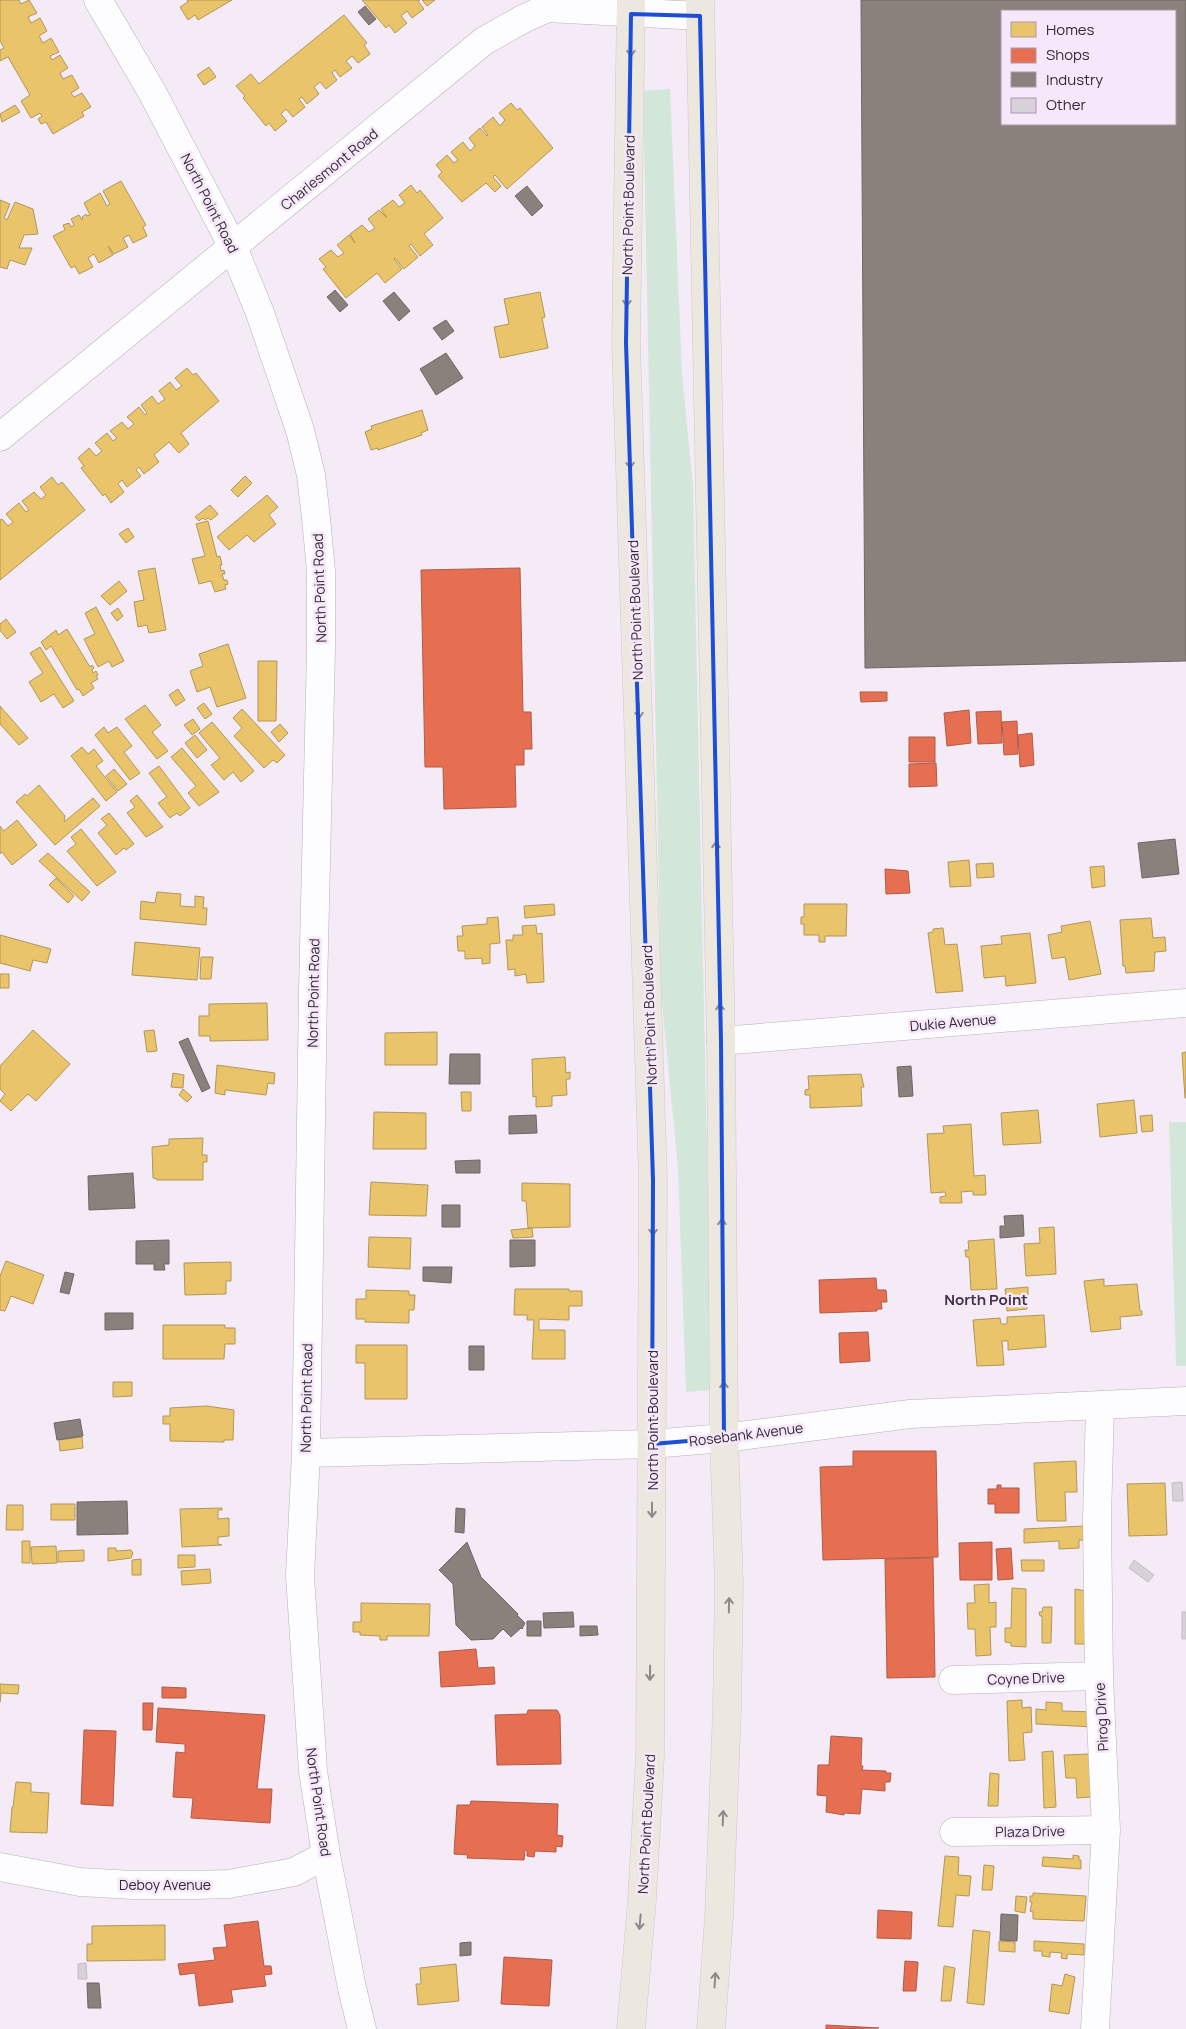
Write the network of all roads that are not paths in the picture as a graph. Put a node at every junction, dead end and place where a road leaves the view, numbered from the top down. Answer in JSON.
{"nodes":[{"id":1,"x":98,"y":0,"type":"edge"},
{"id":2,"x":547,"y":4,"type":"edge"},
{"id":3,"x":631,"y":7,"type":"edge"},
{"id":4,"x":700,"y":8,"type":"edge"},
{"id":5,"x":233,"y":247,"type":"junction"},
{"id":6,"x":0,"y":437,"type":"edge"},
{"id":7,"x":1186,"y":1003,"type":"edge"},
{"id":8,"x":721,"y":1041,"type":"junction"},
{"id":9,"x":1186,"y":1401,"type":"edge"},
{"id":10,"x":1100,"y":1405,"type":"junction"},
{"id":11,"x":724,"y":1438,"type":"junction"},
{"id":12,"x":652,"y":1444,"type":"junction"},
{"id":13,"x":306,"y":1453,"type":"junction"},
{"id":14,"x":1099,"y":1676,"type":"junction"},
{"id":15,"x":953,"y":1680,"type":"dead end"},
{"id":16,"x":1106,"y":1830,"type":"junction"},
{"id":17,"x":954,"y":1832,"type":"dead end"},
{"id":18,"x":326,"y":1855,"type":"junction"},
{"id":19,"x":0,"y":1867,"type":"edge"},
{"id":20,"x":362,"y":2029,"type":"edge"},
{"id":21,"x":631,"y":2029,"type":"edge"},
{"id":22,"x":711,"y":2029,"type":"edge"},
{"id":23,"x":1094,"y":2029,"type":"edge"}],
"edges":[{"from":1,"to":5,"type":"street","name":"North Point Road"},
{"from":2,"to":3,"type":"street","name":"Charlesmont Road"},
{"from":2,"to":5,"type":"street","name":"Charlesmont Road"},
{"from":3,"to":4,"type":"street","name":"Charlesmont Road"},
{"from":3,"to":12,"type":"main road","name":"North Point Boulevard","one_way":true},
{"from":8,"to":4,"type":"main road","one_way":true},
{"from":5,"to":6,"type":"street","name":"Charlesmont Road"},
{"from":5,"to":13,"type":"street","name":"North Point Road"},
{"from":7,"to":8,"type":"street","name":"Dukie Avenue"},
{"from":11,"to":8,"type":"main road","one_way":true},
{"from":9,"to":10,"type":"street","name":"Rosebank Avenue"},
{"from":10,"to":11,"type":"street","name":"Rosebank Avenue"},
{"from":10,"to":14,"type":"street","name":"Pirog Drive"},
{"from":11,"to":12,"type":"street","name":"Rosebank Avenue"},
{"from":22,"to":11,"type":"main road","one_way":true},
{"from":12,"to":13,"type":"street","name":"Rosebank Avenue"},
{"from":12,"to":21,"type":"main road","name":"North Point Boulevard","one_way":true},
{"from":13,"to":18,"type":"street","name":"North Point Road"},
{"from":14,"to":15,"type":"street","name":"Coyne Drive"},
{"from":14,"to":16,"type":"street","name":"Pirog Drive"},
{"from":16,"to":17,"type":"street","name":"Plaza Drive"},
{"from":16,"to":23,"type":"street","name":"Pirog Drive"},
{"from":18,"to":19,"type":"street","name":"Deboy Avenue"},
{"from":18,"to":20,"type":"street","name":"North Point Road"}]}
